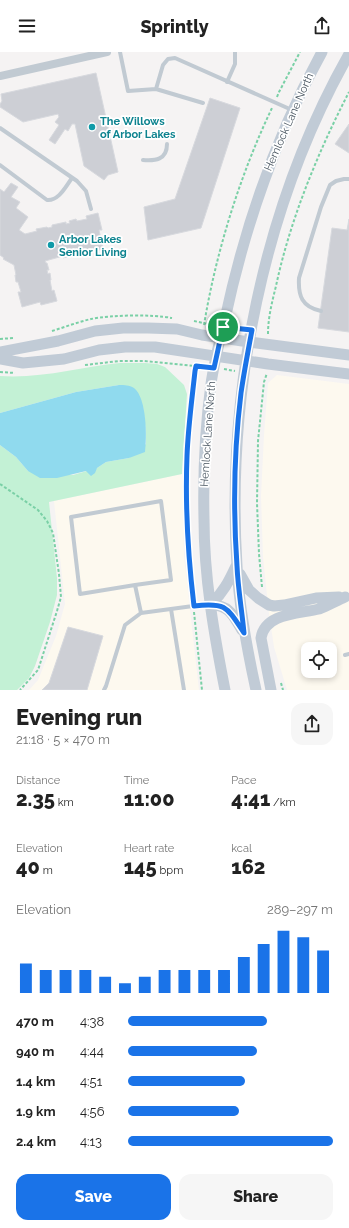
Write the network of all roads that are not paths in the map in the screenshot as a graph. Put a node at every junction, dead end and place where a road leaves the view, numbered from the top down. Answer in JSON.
{"nodes":[{"id":1,"x":107,"y":52,"type":"edge"},
{"id":2,"x":120,"y":52,"type":"edge"},
{"id":3,"x":235,"y":52,"type":"edge"},
{"id":4,"x":322,"y":52,"type":"edge"},
{"id":5,"x":349,"y":54,"type":"edge"},
{"id":6,"x":0,"y":76,"type":"edge"},
{"id":7,"x":227,"y":82,"type":"junction"},
{"id":8,"x":156,"y":89,"type":"junction"},
{"id":9,"x":202,"y":103,"type":"dead end"},
{"id":10,"x":292,"y":111,"type":"junction"},
{"id":11,"x":2,"y":129,"type":"edge"},
{"id":12,"x":0,"y":134,"type":"edge"},
{"id":13,"x":167,"y":144,"type":"dead end"},
{"id":14,"x":143,"y":160,"type":"dead end"},
{"id":15,"x":0,"y":165,"type":"edge"},
{"id":16,"x":72,"y":178,"type":"junction"},
{"id":17,"x":349,"y":179,"type":"edge"},
{"id":18,"x":91,"y":209,"type":"dead end"},
{"id":19,"x":321,"y":311,"type":"dead end"},
{"id":20,"x":222,"y":332,"type":"junction"},
{"id":21,"x":249,"y":342,"type":"junction"},
{"id":22,"x":0,"y":352,"type":"edge"},
{"id":23,"x":349,"y":355,"type":"edge"},
{"id":24,"x":217,"y":356,"type":"junction"},
{"id":25,"x":0,"y":359,"type":"edge"},
{"id":26,"x":246,"y":360,"type":"junction"},
{"id":27,"x":349,"y":374,"type":"edge"},
{"id":28,"x":237,"y":566,"type":"junction"},
{"id":29,"x":135,"y":586,"type":"junction"},
{"id":30,"x":347,"y":597,"type":"edge"},
{"id":31,"x":211,"y":604,"type":"junction"},
{"id":32,"x":171,"y":609,"type":"junction"},
{"id":33,"x":141,"y":612,"type":"junction"},
{"id":34,"x":244,"y":633,"type":"junction"},
{"id":35,"x":104,"y":690,"type":"edge"},
{"id":36,"x":184,"y":690,"type":"edge"},
{"id":37,"x":225,"y":690,"type":"edge"},
{"id":38,"x":256,"y":690,"type":"edge"},
{"id":39,"x":271,"y":690,"type":"edge"}],
"edges":[{"from":1,"to":6,"type":"street"},
{"from":2,"to":8,"type":"lane"},
{"from":3,"to":7,"type":"lane"},
{"from":4,"to":10,"type":"main road","name":"Hemlock Lane North"},
{"from":5,"to":21,"type":"main road"},
{"from":7,"to":8,"type":"lane"},
{"from":7,"to":10,"type":"lane"},
{"from":8,"to":9,"type":"lane"},
{"from":10,"to":20,"type":"main road","name":"Hemlock Lane North"},
{"from":11,"to":12,"type":"lane"},
{"from":11,"to":16,"type":"lane"},
{"from":13,"to":14,"type":"lane"},
{"from":15,"to":16,"type":"lane"},
{"from":16,"to":18,"type":"lane"},
{"from":17,"to":19,"type":"lane"},
{"from":20,"to":21,"type":"main road"},
{"from":20,"to":22,"type":"main road"},
{"from":20,"to":24,"type":"main road","name":"Hemlock Lane North"},
{"from":21,"to":23,"type":"main road"},
{"from":21,"to":26,"type":"main road"},
{"from":24,"to":25,"type":"main road"},
{"from":24,"to":26,"type":"main road"},
{"from":24,"to":31,"type":"main road","name":"Hemlock Lane North"},
{"from":26,"to":27,"type":"main road"},
{"from":26,"to":28,"type":"main road"},
{"from":28,"to":30,"type":"main road"},
{"from":28,"to":31,"type":"main road"},
{"from":28,"to":34,"type":"main road"},
{"from":29,"to":29,"type":"lane"},
{"from":29,"to":33,"type":"lane"},
{"from":30,"to":39,"type":"main road"},
{"from":31,"to":32,"type":"lane"},
{"from":31,"to":34,"type":"main road"},
{"from":31,"to":37,"type":"main road","name":"Hemlock Lane North"},
{"from":32,"to":33,"type":"lane"},
{"from":32,"to":36,"type":"lane"},
{"from":33,"to":35,"type":"lane"},
{"from":34,"to":38,"type":"main road"}]}
